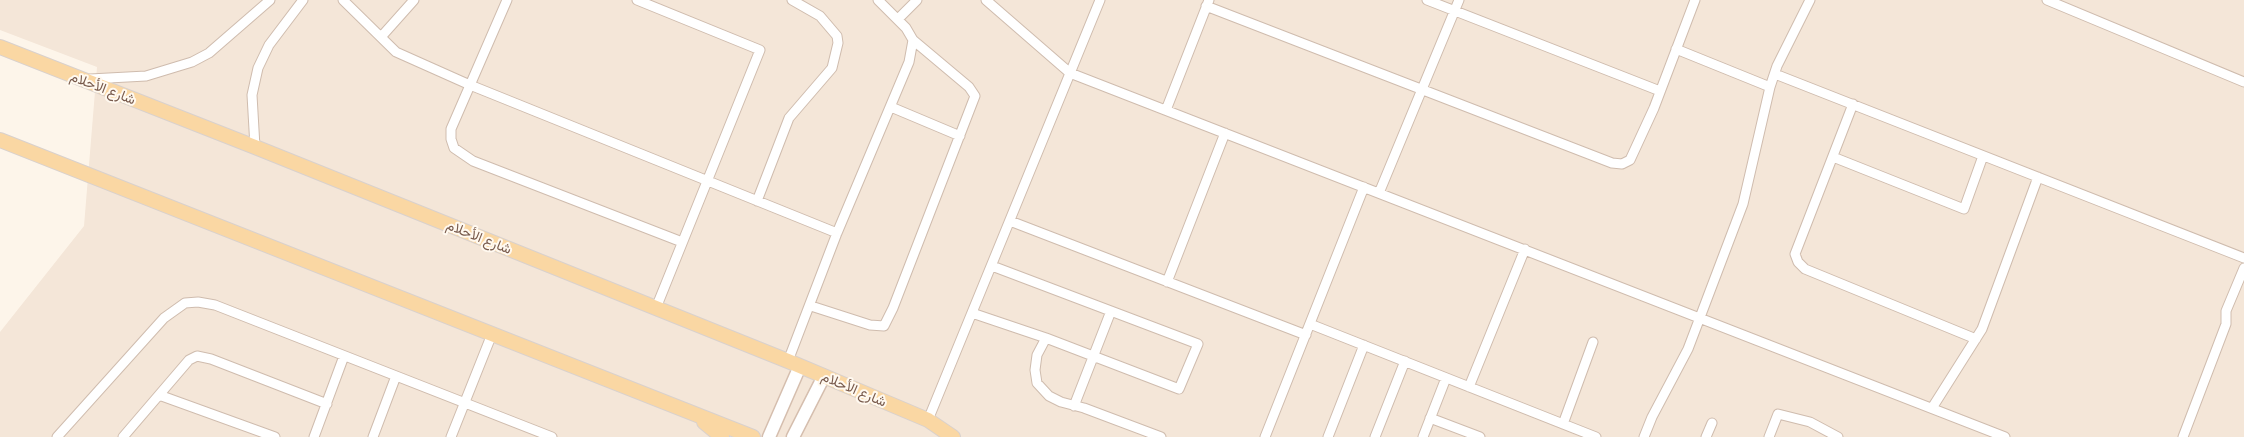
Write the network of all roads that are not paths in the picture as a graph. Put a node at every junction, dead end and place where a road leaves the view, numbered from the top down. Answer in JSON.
{"nodes":[{"id":1,"x":270,"y":0,"type":"edge"},
{"id":2,"x":303,"y":0,"type":"edge"},
{"id":3,"x":343,"y":0,"type":"edge"},
{"id":4,"x":414,"y":0,"type":"edge"},
{"id":5,"x":507,"y":0,"type":"edge"},
{"id":6,"x":792,"y":0,"type":"edge"},
{"id":7,"x":878,"y":0,"type":"edge"},
{"id":8,"x":916,"y":0,"type":"edge"},
{"id":9,"x":986,"y":0,"type":"edge"},
{"id":10,"x":1100,"y":0,"type":"edge"},
{"id":11,"x":1427,"y":0,"type":"edge"},
{"id":12,"x":1459,"y":0,"type":"edge"},
{"id":13,"x":1695,"y":0,"type":"edge"},
{"id":14,"x":1810,"y":0,"type":"edge"},
{"id":15,"x":2047,"y":0,"type":"edge"},
{"id":16,"x":643,"y":1,"type":"edge"},
{"id":17,"x":1208,"y":3,"type":"edge"},
{"id":18,"x":1454,"y":11,"type":"junction"},
{"id":19,"x":898,"y":19,"type":"junction"},
{"id":20,"x":381,"y":36,"type":"junction"},
{"id":21,"x":913,"y":40,"type":"junction"},
{"id":22,"x":0,"y":47,"type":"edge"},
{"id":23,"x":1676,"y":49,"type":"junction"},
{"id":24,"x":1070,"y":73,"type":"junction"},
{"id":25,"x":1775,"y":74,"type":"junction"},
{"id":26,"x":82,"y":80,"type":"junction"},
{"id":27,"x":2244,"y":82,"type":"edge"},
{"id":28,"x":470,"y":86,"type":"junction"},
{"id":29,"x":1770,"y":87,"type":"junction"},
{"id":30,"x":1422,"y":89,"type":"junction"},
{"id":31,"x":1660,"y":91,"type":"junction"},
{"id":32,"x":1853,"y":104,"type":"junction"},
{"id":33,"x":891,"y":107,"type":"junction"},
{"id":34,"x":1166,"y":110,"type":"junction"},
{"id":35,"x":1225,"y":133,"type":"junction"},
{"id":36,"x":960,"y":136,"type":"junction"},
{"id":37,"x":0,"y":140,"type":"edge"},
{"id":38,"x":255,"y":146,"type":"junction"},
{"id":39,"x":1983,"y":156,"type":"junction"},
{"id":40,"x":1833,"y":157,"type":"junction"},
{"id":41,"x":2038,"y":177,"type":"junction"},
{"id":42,"x":706,"y":180,"type":"junction"},
{"id":43,"x":1364,"y":187,"type":"junction"},
{"id":44,"x":1379,"y":193,"type":"junction"},
{"id":45,"x":758,"y":201,"type":"junction"},
{"id":46,"x":1010,"y":221,"type":"junction"},
{"id":47,"x":836,"y":233,"type":"junction"},
{"id":48,"x":682,"y":242,"type":"junction"},
{"id":49,"x":1525,"y":249,"type":"junction"},
{"id":50,"x":2244,"y":258,"type":"edge"},
{"id":51,"x":992,"y":266,"type":"junction"},
{"id":52,"x":2244,"y":268,"type":"edge"},
{"id":53,"x":1167,"y":282,"type":"junction"},
{"id":54,"x":811,"y":306,"type":"junction"},
{"id":55,"x":656,"y":308,"type":"junction"},
{"id":56,"x":1111,"y":311,"type":"junction"},
{"id":57,"x":972,"y":313,"type":"junction"},
{"id":58,"x":1699,"y":316,"type":"junction"},
{"id":59,"x":1310,"y":324,"type":"junction"},
{"id":60,"x":492,"y":334,"type":"junction"},
{"id":61,"x":1306,"y":335,"type":"junction"},
{"id":62,"x":1046,"y":338,"type":"junction"},
{"id":63,"x":1976,"y":339,"type":"junction"},
{"id":64,"x":1593,"y":342,"type":"dead end"},
{"id":65,"x":1364,"y":345,"type":"junction"},
{"id":66,"x":344,"y":356,"type":"junction"},
{"id":67,"x":1093,"y":356,"type":"junction"},
{"id":68,"x":1405,"y":362,"type":"junction"},
{"id":69,"x":794,"y":364,"type":"junction"},
{"id":70,"x":396,"y":376,"type":"junction"},
{"id":71,"x":824,"y":376,"type":"junction"},
{"id":72,"x":1446,"y":378,"type":"junction"},
{"id":73,"x":1469,"y":387,"type":"junction"},
{"id":74,"x":159,"y":395,"type":"junction"},
{"id":75,"x":464,"y":403,"type":"junction"},
{"id":76,"x":326,"y":404,"type":"junction"},
{"id":77,"x":1074,"y":406,"type":"junction"},
{"id":78,"x":1932,"y":408,"type":"junction"},
{"id":79,"x":696,"y":414,"type":"junction"},
{"id":80,"x":1430,"y":418,"type":"junction"},
{"id":81,"x":928,"y":420,"type":"junction"},
{"id":82,"x":1712,"y":423,"type":"dead end"},
{"id":83,"x":1563,"y":424,"type":"junction"},
{"id":84,"x":57,"y":437,"type":"edge"},
{"id":85,"x":123,"y":437,"type":"edge"},
{"id":86,"x":275,"y":437,"type":"edge"},
{"id":87,"x":314,"y":437,"type":"edge"},
{"id":88,"x":373,"y":437,"type":"edge"},
{"id":89,"x":450,"y":437,"type":"edge"},
{"id":90,"x":552,"y":437,"type":"edge"},
{"id":91,"x":722,"y":437,"type":"edge"},
{"id":92,"x":753,"y":437,"type":"edge"},
{"id":93,"x":769,"y":437,"type":"edge"},
{"id":94,"x":793,"y":437,"type":"edge"},
{"id":95,"x":953,"y":437,"type":"edge"},
{"id":96,"x":1161,"y":437,"type":"edge"},
{"id":97,"x":1265,"y":437,"type":"edge"},
{"id":98,"x":1328,"y":437,"type":"edge"},
{"id":99,"x":1375,"y":437,"type":"edge"},
{"id":100,"x":1423,"y":437,"type":"edge"},
{"id":101,"x":1480,"y":437,"type":"edge"},
{"id":102,"x":1596,"y":437,"type":"edge"},
{"id":103,"x":1644,"y":437,"type":"edge"},
{"id":104,"x":1706,"y":437,"type":"edge"},
{"id":105,"x":1769,"y":437,"type":"edge"},
{"id":106,"x":1838,"y":437,"type":"edge"},
{"id":107,"x":2005,"y":437,"type":"edge"},
{"id":108,"x":2183,"y":437,"type":"edge"}],
"edges":[{"from":1,"to":26,"type":"street"},
{"from":2,"to":38,"type":"street"},
{"from":3,"to":20,"type":"street"},
{"from":4,"to":20,"type":"street"},
{"from":5,"to":28,"type":"street"},
{"from":6,"to":45,"type":"street"},
{"from":7,"to":19,"type":"street"},
{"from":8,"to":19,"type":"street"},
{"from":9,"to":24,"type":"street"},
{"from":10,"to":24,"type":"street"},
{"from":11,"to":18,"type":"street"},
{"from":12,"to":18,"type":"street"},
{"from":13,"to":23,"type":"street"},
{"from":14,"to":25,"type":"street"},
{"from":15,"to":27,"type":"street"},
{"from":16,"to":42,"type":"street"},
{"from":17,"to":30,"type":"street"},
{"from":17,"to":34,"type":"street"},
{"from":18,"to":30,"type":"street"},
{"from":18,"to":31,"type":"street"},
{"from":19,"to":21,"type":"street"},
{"from":20,"to":28,"type":"street"},
{"from":21,"to":33,"type":"street"},
{"from":21,"to":36,"type":"street"},
{"from":22,"to":26,"type":"main road","name":"شارع الأحلام"},
{"from":23,"to":29,"type":"street"},
{"from":23,"to":31,"type":"street"},
{"from":24,"to":34,"type":"street"},
{"from":24,"to":46,"type":"street"},
{"from":25,"to":29,"type":"street"},
{"from":25,"to":32,"type":"street"},
{"from":26,"to":38,"type":"main road","name":"شارع الأحلام"},
{"from":28,"to":42,"type":"street"},
{"from":28,"to":48,"type":"street"},
{"from":29,"to":58,"type":"street"},
{"from":30,"to":31,"type":"street"},
{"from":30,"to":44,"type":"street"},
{"from":32,"to":39,"type":"street"},
{"from":32,"to":40,"type":"street"},
{"from":33,"to":36,"type":"street"},
{"from":33,"to":47,"type":"street"},
{"from":34,"to":35,"type":"street"},
{"from":35,"to":43,"type":"street"},
{"from":35,"to":53,"type":"street"},
{"from":36,"to":54,"type":"street"},
{"from":37,"to":60,"type":"main road"},
{"from":38,"to":55,"type":"main road","name":"شارع الأحلام"},
{"from":39,"to":40,"type":"street"},
{"from":39,"to":41,"type":"street"},
{"from":40,"to":63,"type":"street"},
{"from":41,"to":50,"type":"street"},
{"from":41,"to":63,"type":"street"},
{"from":42,"to":45,"type":"street"},
{"from":42,"to":48,"type":"street"},
{"from":43,"to":44,"type":"street"},
{"from":43,"to":59,"type":"street"},
{"from":44,"to":49,"type":"street"},
{"from":45,"to":47,"type":"street"},
{"from":46,"to":51,"type":"street"},
{"from":46,"to":53,"type":"street"},
{"from":47,"to":54,"type":"street"},
{"from":48,"to":55,"type":"street"},
{"from":49,"to":58,"type":"street"},
{"from":49,"to":73,"type":"street"},
{"from":51,"to":56,"type":"street"},
{"from":51,"to":57,"type":"street"},
{"from":52,"to":108,"type":"street"},
{"from":53,"to":61,"type":"street"},
{"from":54,"to":69,"type":"street"},
{"from":55,"to":69,"type":"main road","name":"شارع الأحلام"},
{"from":56,"to":67,"type":"street"},
{"from":56,"to":67,"type":"street"},
{"from":57,"to":62,"type":"street"},
{"from":57,"to":81,"type":"street"},
{"from":58,"to":78,"type":"street"},
{"from":58,"to":103,"type":"street"},
{"from":59,"to":61,"type":"street"},
{"from":59,"to":65,"type":"street"},
{"from":60,"to":75,"type":"street"},
{"from":60,"to":79,"type":"main road"},
{"from":61,"to":97,"type":"street"},
{"from":62,"to":67,"type":"street"},
{"from":62,"to":77,"type":"street"},
{"from":63,"to":78,"type":"street"},
{"from":64,"to":83,"type":"street"},
{"from":65,"to":68,"type":"street"},
{"from":65,"to":98,"type":"street"},
{"from":66,"to":70,"type":"street"},
{"from":66,"to":76,"type":"street"},
{"from":66,"to":84,"type":"street"},
{"from":67,"to":77,"type":"street"},
{"from":68,"to":72,"type":"street"},
{"from":68,"to":99,"type":"street"},
{"from":69,"to":71,"type":"main road","name":"شارع الأحلام"},
{"from":69,"to":93,"type":"main road"},
{"from":70,"to":75,"type":"street"},
{"from":70,"to":88,"type":"street"},
{"from":71,"to":81,"type":"main road","name":"شارع الأحلام"},
{"from":71,"to":94,"type":"main road"},
{"from":72,"to":73,"type":"street"},
{"from":72,"to":80,"type":"street"},
{"from":73,"to":83,"type":"street"},
{"from":74,"to":76,"type":"street"},
{"from":74,"to":85,"type":"street"},
{"from":74,"to":86,"type":"street"},
{"from":75,"to":89,"type":"street"},
{"from":75,"to":90,"type":"street"},
{"from":76,"to":87,"type":"street"},
{"from":77,"to":96,"type":"street"},
{"from":78,"to":107,"type":"street"},
{"from":79,"to":91,"type":"main road"},
{"from":79,"to":92,"type":"main road"},
{"from":80,"to":100,"type":"street"},
{"from":80,"to":101,"type":"street"},
{"from":81,"to":95,"type":"main road","name":"شارع الأحلام"},
{"from":82,"to":104,"type":"street"},
{"from":83,"to":102,"type":"street"},
{"from":105,"to":106,"type":"street"}]}
